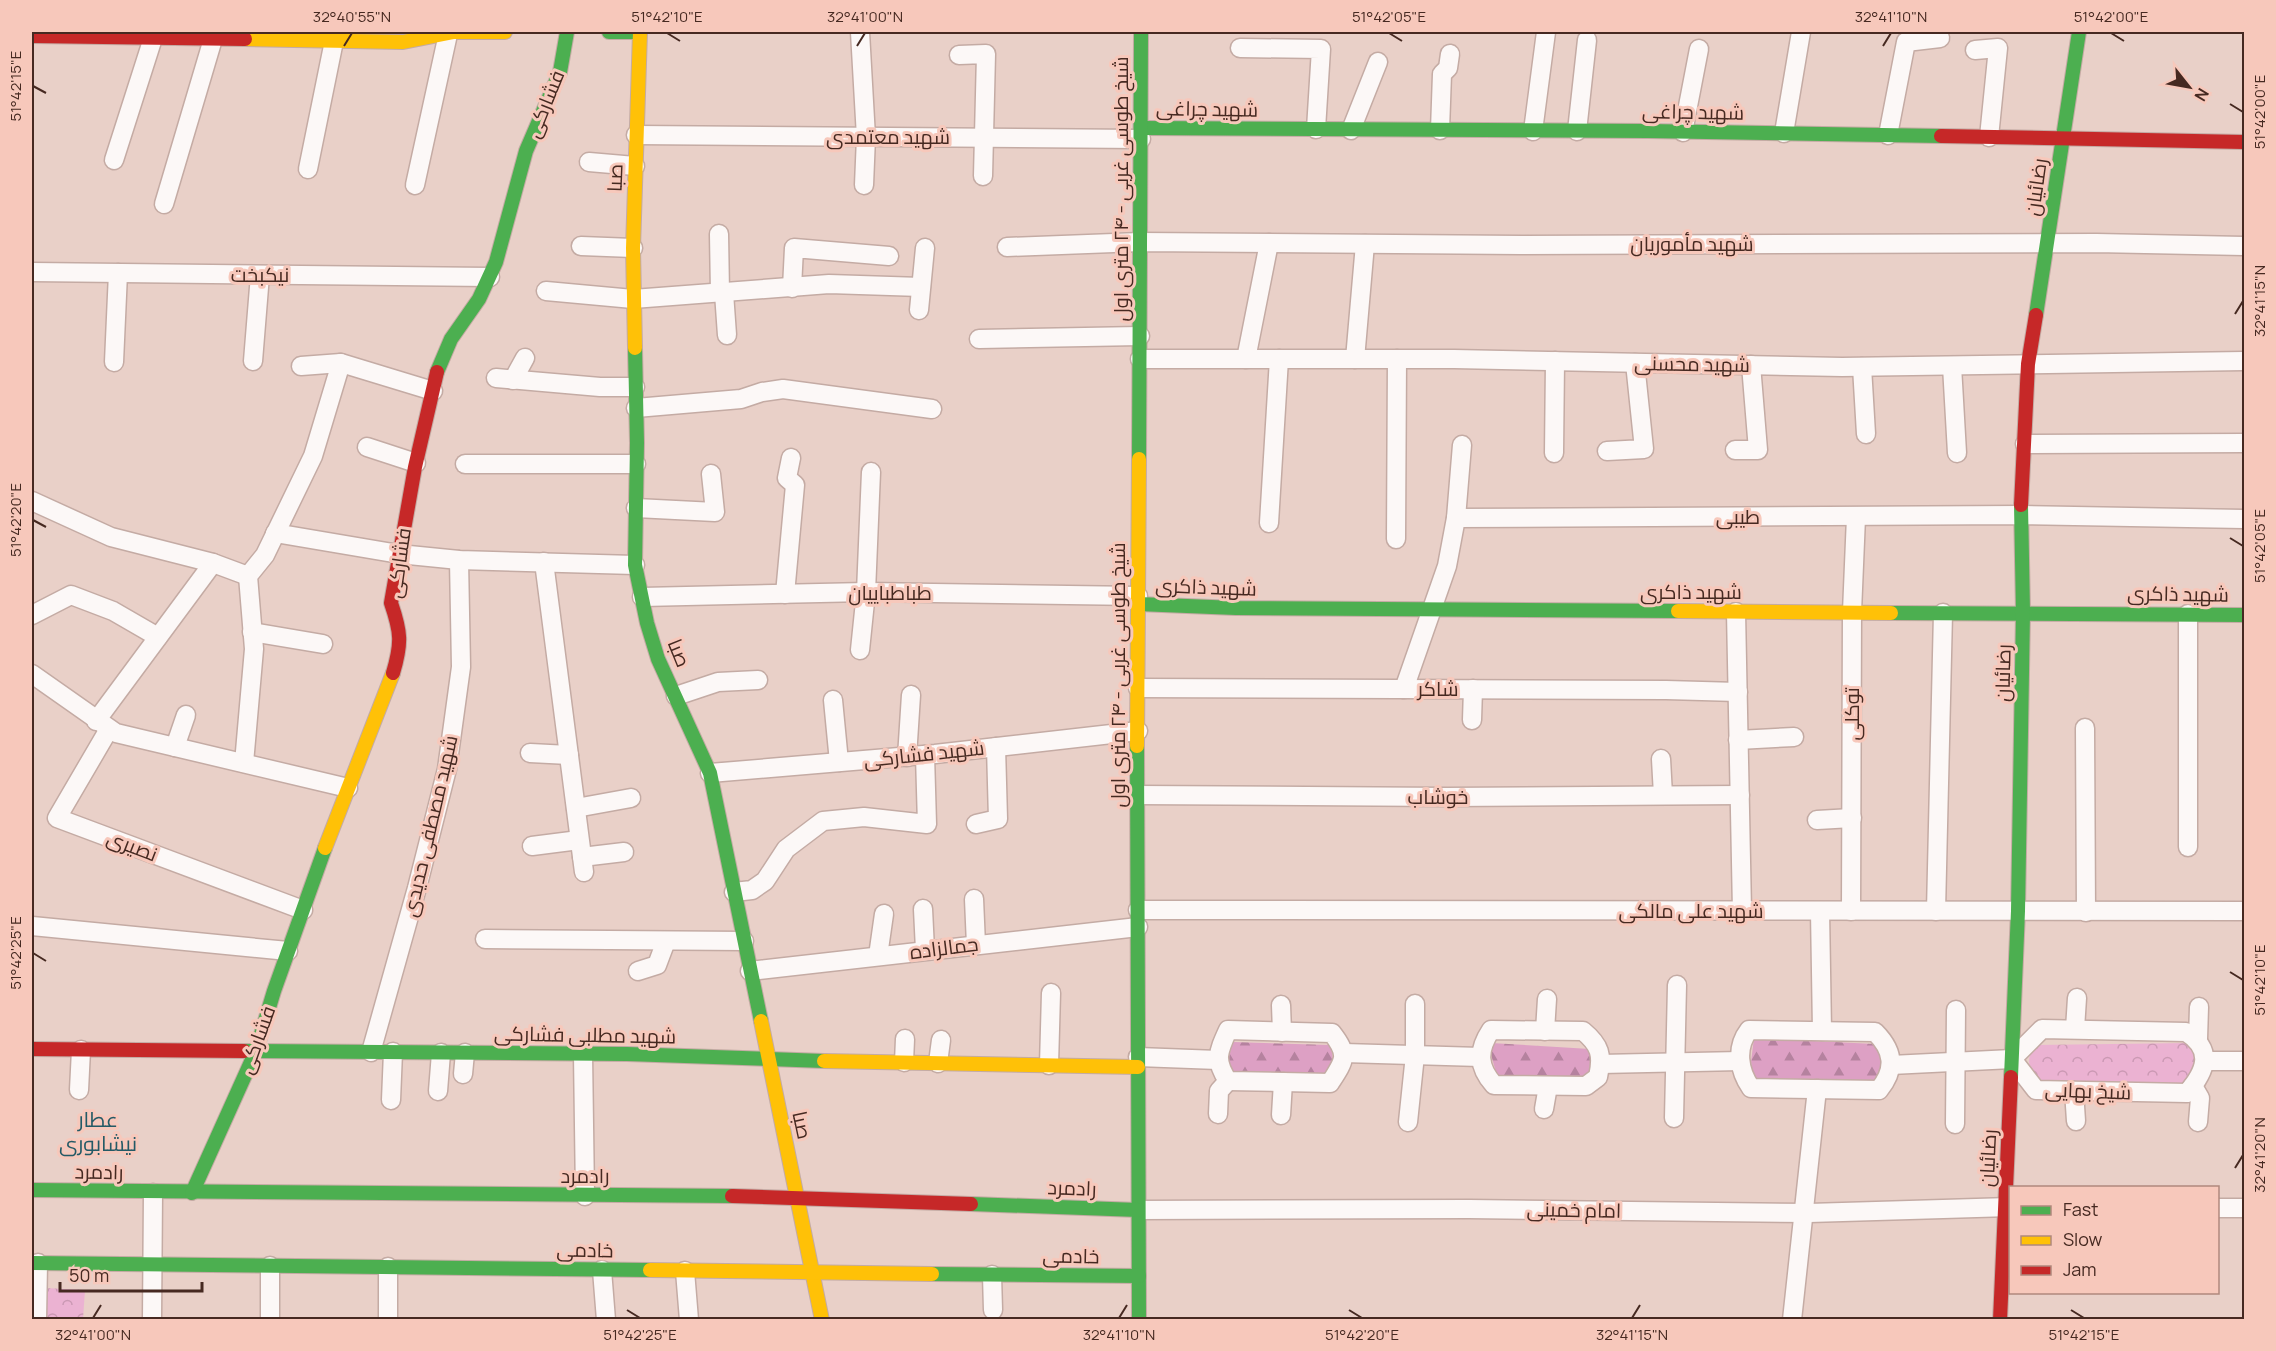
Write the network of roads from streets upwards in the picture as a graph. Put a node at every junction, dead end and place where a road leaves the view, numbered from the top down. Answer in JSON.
{"nodes":[{"id":1,"x":504,"y":32,"type":"edge"},
{"id":2,"x":567,"y":32,"type":"edge"},
{"id":3,"x":609,"y":32,"type":"edge"},
{"id":4,"x":640,"y":32,"type":"edge"},
{"id":5,"x":860,"y":32,"type":"edge"},
{"id":6,"x":1141,"y":32,"type":"edge"},
{"id":7,"x":1546,"y":32,"type":"edge"},
{"id":8,"x":1801,"y":32,"type":"edge"},
{"id":9,"x":2079,"y":32,"type":"edge"},
{"id":10,"x":448,"y":34,"type":"junction"},
{"id":11,"x":234,"y":35,"type":"edge"},
{"id":12,"x":32,"y":38,"type":"edge"},
{"id":13,"x":153,"y":38,"type":"junction"},
{"id":14,"x":1940,"y":38,"type":"dead end"},
{"id":15,"x":213,"y":39,"type":"junction"},
{"id":16,"x":1587,"y":40,"type":"dead end"},
{"id":17,"x":334,"y":41,"type":"junction"},
{"id":18,"x":1240,"y":48,"type":"dead end"},
{"id":19,"x":1699,"y":49,"type":"dead end"},
{"id":20,"x":1975,"y":50,"type":"dead end"},
{"id":21,"x":1450,"y":54,"type":"dead end"},
{"id":22,"x":959,"y":55,"type":"dead end"},
{"id":23,"x":1378,"y":62,"type":"dead end"},
{"id":24,"x":1316,"y":129,"type":"junction"},
{"id":25,"x":1351,"y":130,"type":"junction"},
{"id":26,"x":1440,"y":130,"type":"junction"},
{"id":27,"x":1533,"y":131,"type":"junction"},
{"id":28,"x":1577,"y":131,"type":"junction"},
{"id":29,"x":1683,"y":132,"type":"junction"},
{"id":30,"x":1141,"y":133,"type":"junction"},
{"id":31,"x":1784,"y":134,"type":"junction"},
{"id":32,"x":636,"y":135,"type":"junction"},
{"id":33,"x":1888,"y":135,"type":"junction"},
{"id":34,"x":866,"y":137,"type":"junction"},
{"id":35,"x":1989,"y":137,"type":"junction"},
{"id":36,"x":985,"y":138,"type":"junction"},
{"id":37,"x":2062,"y":140,"type":"junction"},
{"id":38,"x":2244,"y":142,"type":"edge"},
{"id":39,"x":114,"y":160,"type":"dead end"},
{"id":40,"x":589,"y":162,"type":"dead end"},
{"id":41,"x":635,"y":166,"type":"junction"},
{"id":42,"x":308,"y":169,"type":"dead end"},
{"id":43,"x":983,"y":176,"type":"dead end"},
{"id":44,"x":415,"y":185,"type":"dead end"},
{"id":45,"x":864,"y":185,"type":"dead end"},
{"id":46,"x":164,"y":204,"type":"dead end"},
{"id":47,"x":719,"y":234,"type":"dead end"},
{"id":48,"x":1140,"y":242,"type":"junction"},
{"id":49,"x":1269,"y":243,"type":"junction"},
{"id":50,"x":1365,"y":244,"type":"junction"},
{"id":51,"x":2047,"y":244,"type":"junction"},
{"id":52,"x":581,"y":246,"type":"dead end"},
{"id":53,"x":2244,"y":246,"type":"edge"},
{"id":54,"x":1007,"y":247,"type":"dead end"},
{"id":55,"x":633,"y":248,"type":"junction"},
{"id":56,"x":925,"y":248,"type":"dead end"},
{"id":57,"x":889,"y":256,"type":"dead end"},
{"id":58,"x":32,"y":272,"type":"edge"},
{"id":59,"x":118,"y":273,"type":"junction"},
{"id":60,"x":260,"y":275,"type":"junction"},
{"id":61,"x":489,"y":277,"type":"junction"},
{"id":62,"x":921,"y":287,"type":"junction"},
{"id":63,"x":792,"y":288,"type":"junction"},
{"id":64,"x":546,"y":291,"type":"dead end"},
{"id":65,"x":722,"y":293,"type":"junction"},
{"id":66,"x":633,"y":299,"type":"junction"},
{"id":67,"x":919,"y":310,"type":"dead end"},
{"id":68,"x":727,"y":335,"type":"dead end"},
{"id":69,"x":1140,"y":336,"type":"junction"},
{"id":70,"x":979,"y":339,"type":"dead end"},
{"id":71,"x":525,"y":358,"type":"dead end"},
{"id":72,"x":1140,"y":359,"type":"junction"},
{"id":73,"x":1246,"y":359,"type":"junction"},
{"id":74,"x":1279,"y":359,"type":"junction"},
{"id":75,"x":1355,"y":359,"type":"junction"},
{"id":76,"x":1397,"y":359,"type":"junction"},
{"id":77,"x":253,"y":361,"type":"dead end"},
{"id":78,"x":1555,"y":361,"type":"junction"},
{"id":79,"x":2244,"y":361,"type":"edge"},
{"id":80,"x":114,"y":362,"type":"dead end"},
{"id":81,"x":341,"y":363,"type":"junction"},
{"id":82,"x":1635,"y":363,"type":"junction"},
{"id":83,"x":2028,"y":364,"type":"junction"},
{"id":84,"x":1751,"y":365,"type":"junction"},
{"id":85,"x":301,"y":366,"type":"dead end"},
{"id":86,"x":1952,"y":366,"type":"junction"},
{"id":87,"x":1862,"y":367,"type":"junction"},
{"id":88,"x":635,"y":387,"type":"junction"},
{"id":89,"x":433,"y":391,"type":"junction"},
{"id":90,"x":636,"y":408,"type":"junction"},
{"id":91,"x":932,"y":409,"type":"dead end"},
{"id":92,"x":1866,"y":434,"type":"dead end"},
{"id":93,"x":2244,"y":443,"type":"edge"},
{"id":94,"x":2025,"y":444,"type":"junction"},
{"id":95,"x":1462,"y":445,"type":"dead end"},
{"id":96,"x":367,"y":447,"type":"dead end"},
{"id":97,"x":1735,"y":450,"type":"dead end"},
{"id":98,"x":1606,"y":451,"type":"dead end"},
{"id":99,"x":1554,"y":453,"type":"dead end"},
{"id":100,"x":1957,"y":453,"type":"dead end"},
{"id":101,"x":791,"y":459,"type":"dead end"},
{"id":102,"x":416,"y":463,"type":"junction"},
{"id":103,"x":465,"y":464,"type":"dead end"},
{"id":104,"x":636,"y":464,"type":"junction"},
{"id":105,"x":871,"y":472,"type":"dead end"},
{"id":106,"x":711,"y":474,"type":"dead end"},
{"id":107,"x":32,"y":501,"type":"edge"},
{"id":108,"x":636,"y":508,"type":"junction"},
{"id":109,"x":2020,"y":515,"type":"junction"},
{"id":110,"x":1856,"y":517,"type":"junction"},
{"id":111,"x":1456,"y":518,"type":"junction"},
{"id":112,"x":2244,"y":519,"type":"edge"},
{"id":113,"x":1269,"y":523,"type":"dead end"},
{"id":114,"x":275,"y":533,"type":"junction"},
{"id":115,"x":1396,"y":539,"type":"dead end"},
{"id":116,"x":399,"y":554,"type":"junction"},
{"id":117,"x":459,"y":560,"type":"junction"},
{"id":118,"x":544,"y":562,"type":"junction"},
{"id":119,"x":213,"y":563,"type":"junction"},
{"id":120,"x":635,"y":566,"type":"junction"},
{"id":121,"x":248,"y":576,"type":"junction"},
{"id":122,"x":866,"y":592,"type":"junction"},
{"id":123,"x":785,"y":594,"type":"junction"},
{"id":124,"x":642,"y":597,"type":"junction"},
{"id":125,"x":1138,"y":600,"type":"junction"},
{"id":126,"x":1433,"y":610,"type":"junction"},
{"id":127,"x":1736,"y":612,"type":"junction"},
{"id":128,"x":1852,"y":612,"type":"junction"},
{"id":129,"x":2023,"y":612,"type":"junction"},
{"id":130,"x":1943,"y":613,"type":"junction"},
{"id":131,"x":2188,"y":614,"type":"junction"},
{"id":132,"x":32,"y":615,"type":"edge"},
{"id":133,"x":2244,"y":615,"type":"edge"},
{"id":134,"x":252,"y":632,"type":"junction"},
{"id":135,"x":158,"y":637,"type":"junction"},
{"id":136,"x":324,"y":644,"type":"dead end"},
{"id":137,"x":860,"y":650,"type":"dead end"},
{"id":138,"x":758,"y":680,"type":"dead end"},
{"id":139,"x":34,"y":682,"type":"edge"},
{"id":140,"x":1138,"y":688,"type":"junction"},
{"id":141,"x":1404,"y":689,"type":"junction"},
{"id":142,"x":1473,"y":689,"type":"junction"},
{"id":143,"x":1738,"y":692,"type":"junction"},
{"id":144,"x":911,"y":695,"type":"dead end"},
{"id":145,"x":676,"y":696,"type":"junction"},
{"id":146,"x":833,"y":700,"type":"dead end"},
{"id":147,"x":186,"y":715,"type":"dead end"},
{"id":148,"x":1472,"y":720,"type":"dead end"},
{"id":149,"x":102,"y":725,"type":"junction"},
{"id":150,"x":2085,"y":728,"type":"dead end"},
{"id":151,"x":1138,"y":731,"type":"junction"},
{"id":152,"x":1794,"y":737,"type":"dead end"},
{"id":153,"x":1738,"y":740,"type":"junction"},
{"id":154,"x":175,"y":747,"type":"junction"},
{"id":155,"x":996,"y":747,"type":"junction"},
{"id":156,"x":530,"y":753,"type":"dead end"},
{"id":157,"x":569,"y":755,"type":"junction"},
{"id":158,"x":916,"y":756,"type":"junction"},
{"id":159,"x":1662,"y":759,"type":"dead end"},
{"id":160,"x":839,"y":762,"type":"junction"},
{"id":161,"x":244,"y":763,"type":"junction"},
{"id":162,"x":710,"y":773,"type":"junction"},
{"id":163,"x":348,"y":788,"type":"junction"},
{"id":164,"x":1137,"y":795,"type":"junction"},
{"id":165,"x":1663,"y":795,"type":"junction"},
{"id":166,"x":1740,"y":795,"type":"junction"},
{"id":167,"x":631,"y":798,"type":"dead end"},
{"id":168,"x":576,"y":808,"type":"junction"},
{"id":169,"x":1852,"y":818,"type":"junction"},
{"id":170,"x":1817,"y":820,"type":"dead end"},
{"id":171,"x":976,"y":824,"type":"dead end"},
{"id":172,"x":532,"y":846,"type":"dead end"},
{"id":173,"x":2188,"y":847,"type":"dead end"},
{"id":174,"x":624,"y":852,"type":"dead end"},
{"id":175,"x":582,"y":856,"type":"junction"},
{"id":176,"x":734,"y":892,"type":"junction"},
{"id":177,"x":974,"y":899,"type":"dead end"},
{"id":178,"x":923,"y":909,"type":"dead end"},
{"id":179,"x":303,"y":910,"type":"junction"},
{"id":180,"x":1742,"y":911,"type":"junction"},
{"id":181,"x":1820,"y":911,"type":"junction"},
{"id":182,"x":1851,"y":911,"type":"junction"},
{"id":183,"x":1936,"y":911,"type":"junction"},
{"id":184,"x":2018,"y":911,"type":"junction"},
{"id":185,"x":2244,"y":911,"type":"edge"},
{"id":186,"x":2086,"y":912,"type":"junction"},
{"id":187,"x":884,"y":914,"type":"dead end"},
{"id":188,"x":1138,"y":918,"type":"junction"},
{"id":189,"x":32,"y":926,"type":"edge"},
{"id":190,"x":485,"y":939,"type":"dead end"},
{"id":191,"x":666,"y":941,"type":"junction"},
{"id":192,"x":744,"y":941,"type":"junction"},
{"id":193,"x":975,"y":945,"type":"junction"},
{"id":194,"x":925,"y":950,"type":"junction"},
{"id":195,"x":288,"y":951,"type":"junction"},
{"id":196,"x":878,"y":956,"type":"junction"},
{"id":197,"x":638,"y":971,"type":"dead end"},
{"id":198,"x":750,"y":971,"type":"junction"},
{"id":199,"x":1677,"y":985,"type":"dead end"},
{"id":200,"x":1051,"y":993,"type":"dead end"},
{"id":201,"x":2077,"y":998,"type":"dead end"},
{"id":202,"x":1546,"y":999,"type":"dead end"},
{"id":203,"x":1415,"y":1004,"type":"dead end"},
{"id":204,"x":1281,"y":1005,"type":"dead end"},
{"id":205,"x":2199,"y":1007,"type":"dead end"},
{"id":206,"x":1956,"y":1010,"type":"dead end"},
{"id":207,"x":2075,"y":1029,"type":"junction"},
{"id":208,"x":1545,"y":1031,"type":"junction"},
{"id":209,"x":1822,"y":1031,"type":"junction"},
{"id":210,"x":1282,"y":1032,"type":"junction"},
{"id":211,"x":905,"y":1039,"type":"dead end"},
{"id":212,"x":2198,"y":1039,"type":"junction"},
{"id":213,"x":941,"y":1040,"type":"dead end"},
{"id":214,"x":32,"y":1050,"type":"edge"},
{"id":215,"x":81,"y":1050,"type":"junction"},
{"id":216,"x":256,"y":1051,"type":"junction"},
{"id":217,"x":371,"y":1052,"type":"junction"},
{"id":218,"x":393,"y":1052,"type":"junction"},
{"id":219,"x":441,"y":1053,"type":"junction"},
{"id":220,"x":465,"y":1053,"type":"junction"},
{"id":221,"x":1344,"y":1053,"type":"junction"},
{"id":222,"x":583,"y":1054,"type":"junction"},
{"id":223,"x":1415,"y":1055,"type":"junction"},
{"id":224,"x":1480,"y":1057,"type":"junction"},
{"id":225,"x":2012,"y":1059,"type":"junction"},
{"id":226,"x":769,"y":1060,"type":"junction"},
{"id":227,"x":1218,"y":1060,"type":"junction"},
{"id":228,"x":2205,"y":1061,"type":"junction"},
{"id":229,"x":2244,"y":1061,"type":"edge"},
{"id":230,"x":904,"y":1062,"type":"junction"},
{"id":231,"x":1138,"y":1062,"type":"junction"},
{"id":232,"x":1677,"y":1062,"type":"junction"},
{"id":233,"x":1740,"y":1062,"type":"junction"},
{"id":234,"x":938,"y":1063,"type":"junction"},
{"id":235,"x":1954,"y":1063,"type":"junction"},
{"id":236,"x":1601,"y":1064,"type":"junction"},
{"id":237,"x":1049,"y":1065,"type":"junction"},
{"id":238,"x":1891,"y":1065,"type":"junction"},
{"id":239,"x":463,"y":1074,"type":"dead end"},
{"id":240,"x":1228,"y":1081,"type":"junction"},
{"id":241,"x":1283,"y":1082,"type":"junction"},
{"id":242,"x":1548,"y":1086,"type":"junction"},
{"id":243,"x":2193,"y":1086,"type":"junction"},
{"id":244,"x":1816,"y":1089,"type":"junction"},
{"id":245,"x":79,"y":1090,"type":"dead end"},
{"id":246,"x":438,"y":1091,"type":"dead end"},
{"id":247,"x":2074,"y":1091,"type":"junction"},
{"id":248,"x":391,"y":1100,"type":"dead end"},
{"id":249,"x":1544,"y":1110,"type":"dead end"},
{"id":250,"x":1218,"y":1114,"type":"dead end"},
{"id":251,"x":1281,"y":1115,"type":"dead end"},
{"id":252,"x":1674,"y":1118,"type":"dead end"},
{"id":253,"x":2076,"y":1120,"type":"dead end"},
{"id":254,"x":1408,"y":1122,"type":"dead end"},
{"id":255,"x":2198,"y":1122,"type":"dead end"},
{"id":256,"x":1955,"y":1124,"type":"dead end"},
{"id":257,"x":32,"y":1190,"type":"edge"},
{"id":258,"x":153,"y":1193,"type":"junction"},
{"id":259,"x":192,"y":1193,"type":"junction"},
{"id":260,"x":585,"y":1196,"type":"junction"},
{"id":261,"x":797,"y":1197,"type":"junction"},
{"id":262,"x":2008,"y":1207,"type":"edge"},
{"id":263,"x":2219,"y":1208,"type":"edge"},
{"id":264,"x":2244,"y":1208,"type":"edge"},
{"id":265,"x":1138,"y":1210,"type":"junction"},
{"id":266,"x":1804,"y":1213,"type":"junction"},
{"id":267,"x":35,"y":1263,"type":"edge"},
{"id":268,"x":153,"y":1264,"type":"junction"},
{"id":269,"x":270,"y":1266,"type":"junction"},
{"id":270,"x":388,"y":1268,"type":"junction"},
{"id":271,"x":602,"y":1270,"type":"junction"},
{"id":272,"x":685,"y":1271,"type":"junction"},
{"id":273,"x":813,"y":1273,"type":"junction"},
{"id":274,"x":992,"y":1275,"type":"junction"},
{"id":275,"x":1139,"y":1276,"type":"junction"},
{"id":276,"x":993,"y":1310,"type":"dead end"},
{"id":277,"x":37,"y":1320,"type":"edge"},
{"id":278,"x":153,"y":1320,"type":"edge"},
{"id":279,"x":270,"y":1320,"type":"edge"},
{"id":280,"x":388,"y":1320,"type":"edge"},
{"id":281,"x":606,"y":1320,"type":"edge"},
{"id":282,"x":689,"y":1320,"type":"edge"},
{"id":283,"x":822,"y":1320,"type":"edge"},
{"id":284,"x":1139,"y":1320,"type":"edge"},
{"id":285,"x":1792,"y":1320,"type":"edge"},
{"id":286,"x":2000,"y":1320,"type":"edge"}],
"edges":[{"from":1,"to":10,"type":"street"},
{"from":2,"to":61,"type":"street","name":"فشارکی"},
{"from":3,"to":4,"type":"street"},
{"from":4,"to":32,"type":"street","name":"صبا"},
{"from":5,"to":34,"type":"street"},
{"from":6,"to":30,"type":"street","name":"شیخ طوسی غربی - ۲۴ متری اول"},
{"from":7,"to":27,"type":"street"},
{"from":8,"to":31,"type":"street"},
{"from":9,"to":37,"type":"street","name":"رضائیان"},
{"from":10,"to":17,"type":"street"},
{"from":10,"to":44,"type":"street"},
{"from":11,"to":15,"type":"street"},
{"from":11,"to":17,"type":"street"},
{"from":12,"to":13,"type":"street"},
{"from":13,"to":15,"type":"street"},
{"from":13,"to":39,"type":"street"},
{"from":14,"to":33,"type":"street"},
{"from":15,"to":46,"type":"street"},
{"from":16,"to":28,"type":"street"},
{"from":17,"to":42,"type":"street"},
{"from":18,"to":24,"type":"street"},
{"from":19,"to":29,"type":"street"},
{"from":20,"to":35,"type":"street"},
{"from":21,"to":26,"type":"street"},
{"from":22,"to":36,"type":"street"},
{"from":23,"to":25,"type":"street"},
{"from":24,"to":25,"type":"street","name":"شهید چراغی"},
{"from":24,"to":30,"type":"street","name":"شهید چراغی"},
{"from":25,"to":26,"type":"street","name":"شهید چراغی"},
{"from":26,"to":27,"type":"street","name":"شهید چراغی"},
{"from":27,"to":28,"type":"street","name":"شهید چراغی"},
{"from":28,"to":29,"type":"street","name":"شهید چراغی"},
{"from":29,"to":31,"type":"street","name":"شهید چراغی"},
{"from":30,"to":36,"type":"street","name":"شهید معتمدی"},
{"from":30,"to":48,"type":"street","name":"شیخ طوسی غربی - ۲۴ متری اول"},
{"from":31,"to":33,"type":"street","name":"شهید چراغی"},
{"from":32,"to":34,"type":"street","name":"شهید معتمدی"},
{"from":32,"to":41,"type":"street","name":"صبا"},
{"from":33,"to":35,"type":"street","name":"شهید چراغی"},
{"from":34,"to":36,"type":"street","name":"شهید معتمدی"},
{"from":34,"to":45,"type":"street"},
{"from":35,"to":37,"type":"street","name":"شهید چراغی"},
{"from":36,"to":43,"type":"street"},
{"from":37,"to":38,"type":"street","name":"شهید چراغی"},
{"from":37,"to":51,"type":"street","name":"رضائیان"},
{"from":40,"to":41,"type":"street"},
{"from":41,"to":55,"type":"street","name":"صبا"},
{"from":47,"to":65,"type":"street"},
{"from":48,"to":49,"type":"street","name":"شهید مأموریان"},
{"from":48,"to":54,"type":"street","name":"شهید مأموریان"},
{"from":48,"to":69,"type":"street","name":"شیخ طوسی غربی - ۲۴ متری اول"},
{"from":49,"to":50,"type":"street","name":"شهید مأموریان"},
{"from":49,"to":73,"type":"street"},
{"from":50,"to":51,"type":"street","name":"شهید مأموریان"},
{"from":50,"to":75,"type":"street"},
{"from":51,"to":53,"type":"street","name":"شهید مأموریان"},
{"from":51,"to":83,"type":"street","name":"رضائیان"},
{"from":52,"to":55,"type":"street"},
{"from":55,"to":66,"type":"street","name":"صبا"},
{"from":56,"to":62,"type":"street"},
{"from":57,"to":63,"type":"street"},
{"from":58,"to":59,"type":"street","name":"نیکبخت"},
{"from":59,"to":60,"type":"street","name":"نیکبخت"},
{"from":59,"to":80,"type":"street"},
{"from":60,"to":61,"type":"street","name":"نیکبخت"},
{"from":60,"to":77,"type":"street"},
{"from":61,"to":89,"type":"street","name":"فشارکی"},
{"from":62,"to":63,"type":"street"},
{"from":62,"to":67,"type":"street"},
{"from":63,"to":65,"type":"street"},
{"from":64,"to":66,"type":"street"},
{"from":65,"to":66,"type":"street"},
{"from":65,"to":68,"type":"street"},
{"from":66,"to":88,"type":"street","name":"صبا"},
{"from":69,"to":70,"type":"street"},
{"from":69,"to":72,"type":"street","name":"شیخ طوسی غربی - ۲۴ متری اول"},
{"from":71,"to":88,"type":"street"},
{"from":72,"to":73,"type":"street","name":"شهید محسنی"},
{"from":72,"to":125,"type":"street","name":"شیخ طوسی غربی - ۲۴ متری اول"},
{"from":73,"to":74,"type":"street","name":"شهید محسنی"},
{"from":74,"to":75,"type":"street","name":"شهید محسنی"},
{"from":74,"to":113,"type":"street"},
{"from":75,"to":76,"type":"street","name":"شهید محسنی"},
{"from":76,"to":78,"type":"street","name":"شهید محسنی"},
{"from":76,"to":115,"type":"street"},
{"from":78,"to":82,"type":"street","name":"شهید محسنی"},
{"from":78,"to":99,"type":"street"},
{"from":79,"to":83,"type":"street","name":"شهید محسنی"},
{"from":81,"to":85,"type":"street"},
{"from":81,"to":89,"type":"street"},
{"from":81,"to":114,"type":"street"},
{"from":82,"to":84,"type":"street","name":"شهید محسنی"},
{"from":82,"to":98,"type":"street"},
{"from":83,"to":86,"type":"street","name":"شهید محسنی"},
{"from":83,"to":94,"type":"street","name":"رضائیان"},
{"from":84,"to":87,"type":"street","name":"شهید محسنی"},
{"from":84,"to":97,"type":"street"},
{"from":86,"to":87,"type":"street","name":"شهید محسنی"},
{"from":86,"to":100,"type":"street"},
{"from":87,"to":92,"type":"street"},
{"from":88,"to":90,"type":"street","name":"صبا"},
{"from":89,"to":102,"type":"street","name":"فشارکی"},
{"from":90,"to":91,"type":"street"},
{"from":90,"to":104,"type":"street","name":"صبا"},
{"from":93,"to":94,"type":"street"},
{"from":94,"to":109,"type":"street","name":"رضائیان"},
{"from":95,"to":111,"type":"street"},
{"from":96,"to":102,"type":"street"},
{"from":101,"to":123,"type":"street"},
{"from":102,"to":116,"type":"street","name":"فشارکی"},
{"from":103,"to":104,"type":"street"},
{"from":104,"to":108,"type":"street","name":"صبا"},
{"from":105,"to":122,"type":"street"},
{"from":106,"to":108,"type":"street"},
{"from":107,"to":119,"type":"street"},
{"from":108,"to":120,"type":"street","name":"صبا"},
{"from":109,"to":110,"type":"street","name":"طیبی"},
{"from":109,"to":112,"type":"street","name":"طیبی"},
{"from":109,"to":129,"type":"street","name":"رضائیان"},
{"from":110,"to":111,"type":"street","name":"طیبی"},
{"from":110,"to":128,"type":"street","name":"توکلی"},
{"from":111,"to":126,"type":"street"},
{"from":114,"to":116,"type":"street"},
{"from":114,"to":121,"type":"street"},
{"from":116,"to":117,"type":"street"},
{"from":116,"to":163,"type":"street","name":"فشارکی"},
{"from":117,"to":118,"type":"street"},
{"from":117,"to":217,"type":"street","name":"شهید مصطفی حدیدی"},
{"from":118,"to":120,"type":"street"},
{"from":118,"to":157,"type":"street"},
{"from":119,"to":121,"type":"street"},
{"from":119,"to":135,"type":"street"},
{"from":120,"to":124,"type":"street","name":"صبا"},
{"from":121,"to":134,"type":"street"},
{"from":122,"to":123,"type":"street","name":"طباطباییان"},
{"from":122,"to":125,"type":"street","name":"طباطباییان"},
{"from":122,"to":137,"type":"street"},
{"from":123,"to":124,"type":"street","name":"طباطباییان"},
{"from":124,"to":145,"type":"street","name":"صبا"},
{"from":125,"to":126,"type":"street","name":"شهید ذاکری"},
{"from":125,"to":140,"type":"street","name":"شیخ طوسی غربی - ۲۴ متری اول"},
{"from":126,"to":127,"type":"street","name":"شهید ذاکری"},
{"from":126,"to":141,"type":"street"},
{"from":127,"to":128,"type":"street","name":"شهید ذاکری"},
{"from":127,"to":143,"type":"street"},
{"from":128,"to":130,"type":"street","name":"شهید ذاکری"},
{"from":128,"to":169,"type":"street","name":"توکلی"},
{"from":129,"to":130,"type":"street","name":"شهید ذاکری"},
{"from":129,"to":131,"type":"street","name":"شهید ذاکری"},
{"from":129,"to":184,"type":"street","name":"رضائیان"},
{"from":130,"to":183,"type":"street"},
{"from":131,"to":133,"type":"street","name":"شهید ذاکری"},
{"from":131,"to":173,"type":"street"},
{"from":132,"to":135,"type":"street"},
{"from":134,"to":136,"type":"street"},
{"from":134,"to":161,"type":"street"},
{"from":135,"to":149,"type":"street"},
{"from":138,"to":145,"type":"street"},
{"from":139,"to":149,"type":"street"},
{"from":140,"to":141,"type":"street","name":"شاکر"},
{"from":140,"to":151,"type":"street","name":"شیخ طوسی غربی - ۲۴ متری اول"},
{"from":141,"to":142,"type":"street","name":"شاکر"},
{"from":142,"to":143,"type":"street","name":"شاکر"},
{"from":142,"to":148,"type":"street"},
{"from":143,"to":153,"type":"street"},
{"from":144,"to":158,"type":"street"},
{"from":145,"to":162,"type":"street","name":"صبا"},
{"from":146,"to":160,"type":"street"},
{"from":147,"to":154,"type":"street"},
{"from":149,"to":154,"type":"street"},
{"from":149,"to":179,"type":"street","name":"نصیری"},
{"from":150,"to":186,"type":"street"},
{"from":151,"to":155,"type":"street","name":"شهید فشارکی"},
{"from":151,"to":164,"type":"street","name":"شیخ طوسی غربی - ۲۴ متری اول"},
{"from":152,"to":153,"type":"street"},
{"from":153,"to":166,"type":"street"},
{"from":154,"to":161,"type":"street"},
{"from":155,"to":158,"type":"street","name":"شهید فشارکی"},
{"from":155,"to":171,"type":"street"},
{"from":156,"to":157,"type":"street"},
{"from":157,"to":168,"type":"street"},
{"from":158,"to":160,"type":"street","name":"شهید فشارکی"},
{"from":158,"to":176,"type":"street"},
{"from":159,"to":165,"type":"street"},
{"from":160,"to":162,"type":"street","name":"شهید فشارکی"},
{"from":161,"to":163,"type":"street"},
{"from":162,"to":176,"type":"street","name":"صبا"},
{"from":163,"to":179,"type":"street","name":"فشارکی"},
{"from":164,"to":165,"type":"street","name":"خوشاب"},
{"from":164,"to":188,"type":"street","name":"شیخ طوسی غربی - ۲۴ متری اول"},
{"from":165,"to":166,"type":"street","name":"خوشاب"},
{"from":166,"to":180,"type":"street"},
{"from":167,"to":168,"type":"street"},
{"from":168,"to":175,"type":"street"},
{"from":169,"to":170,"type":"street"},
{"from":169,"to":182,"type":"street","name":"توکلی"},
{"from":172,"to":175,"type":"street"},
{"from":174,"to":175,"type":"street"},
{"from":176,"to":192,"type":"street","name":"صبا"},
{"from":177,"to":193,"type":"street"},
{"from":178,"to":194,"type":"street"},
{"from":179,"to":195,"type":"street","name":"فشارکی"},
{"from":180,"to":181,"type":"street","name":"شهید علی مالکی"},
{"from":180,"to":188,"type":"street","name":"شهید علی مالکی"},
{"from":181,"to":182,"type":"street","name":"شهید علی مالکی"},
{"from":181,"to":209,"type":"street"},
{"from":182,"to":183,"type":"street","name":"شهید علی مالکی"},
{"from":183,"to":184,"type":"street","name":"شهید علی مالکی"},
{"from":184,"to":186,"type":"street","name":"شهید علی مالکی"},
{"from":184,"to":225,"type":"street","name":"رضائیان"},
{"from":185,"to":186,"type":"street","name":"شهید علی مالکی"},
{"from":187,"to":196,"type":"street"},
{"from":188,"to":193,"type":"street","name":"جمالزاده"},
{"from":188,"to":231,"type":"street","name":"شیخ طوسی غربی - ۲۴ متری اول"},
{"from":189,"to":195,"type":"street"},
{"from":190,"to":191,"type":"street"},
{"from":191,"to":192,"type":"street"},
{"from":191,"to":197,"type":"street"},
{"from":192,"to":198,"type":"street","name":"صبا"},
{"from":193,"to":194,"type":"street","name":"جمالزاده"},
{"from":194,"to":196,"type":"street","name":"جمالزاده"},
{"from":195,"to":216,"type":"street","name":"فشارکی"},
{"from":196,"to":198,"type":"street","name":"جمالزاده"},
{"from":198,"to":226,"type":"street","name":"صبا"},
{"from":199,"to":232,"type":"street"},
{"from":200,"to":237,"type":"street"},
{"from":201,"to":207,"type":"street"},
{"from":202,"to":208,"type":"street"},
{"from":203,"to":223,"type":"street"},
{"from":204,"to":210,"type":"street"},
{"from":205,"to":212,"type":"street"},
{"from":206,"to":235,"type":"street"},
{"from":207,"to":212,"type":"street"},
{"from":207,"to":225,"type":"street"},
{"from":208,"to":224,"type":"street"},
{"from":208,"to":236,"type":"street"},
{"from":209,"to":233,"type":"street"},
{"from":209,"to":238,"type":"street"},
{"from":210,"to":221,"type":"street"},
{"from":210,"to":227,"type":"street"},
{"from":211,"to":230,"type":"street"},
{"from":212,"to":228,"type":"street"},
{"from":213,"to":234,"type":"street"},
{"from":214,"to":215,"type":"street","name":"شهید مطلبی فشارکی"},
{"from":215,"to":216,"type":"street","name":"شهید مطلبی فشارکی"},
{"from":215,"to":245,"type":"street"},
{"from":216,"to":217,"type":"street","name":"شهید مطلبی فشارکی"},
{"from":216,"to":259,"type":"street","name":"فشارکی"},
{"from":217,"to":218,"type":"street","name":"شهید مطلبی فشارکی"},
{"from":218,"to":219,"type":"street","name":"شهید مطلبی فشارکی"},
{"from":218,"to":248,"type":"street"},
{"from":219,"to":220,"type":"street","name":"شهید مطلبی فشارکی"},
{"from":219,"to":246,"type":"street"},
{"from":220,"to":222,"type":"street","name":"شهید مطلبی فشارکی"},
{"from":220,"to":239,"type":"street"},
{"from":221,"to":223,"type":"street"},
{"from":221,"to":241,"type":"street"},
{"from":222,"to":226,"type":"street","name":"شهید مطلبی فشارکی"},
{"from":222,"to":260,"type":"street"},
{"from":223,"to":224,"type":"street"},
{"from":223,"to":254,"type":"street"},
{"from":224,"to":242,"type":"street"},
{"from":225,"to":235,"type":"street"},
{"from":225,"to":247,"type":"street","name":"شیخ بهایی"},
{"from":225,"to":262,"type":"street","name":"رضائیان"},
{"from":226,"to":230,"type":"street","name":"شهید مطلبی فشارکی"},
{"from":226,"to":261,"type":"street","name":"صبا"},
{"from":227,"to":231,"type":"street"},
{"from":227,"to":240,"type":"street"},
{"from":228,"to":229,"type":"street"},
{"from":228,"to":243,"type":"street"},
{"from":230,"to":234,"type":"street","name":"شهید مطلبی فشارکی"},
{"from":231,"to":237,"type":"street","name":"شهید مطلبی فشارکی"},
{"from":231,"to":265,"type":"street","name":"شیخ طوسی غربی - ۲۴ متری اول"},
{"from":232,"to":233,"type":"street"},
{"from":232,"to":236,"type":"street"},
{"from":232,"to":252,"type":"street"},
{"from":233,"to":244,"type":"street"},
{"from":234,"to":237,"type":"street","name":"شهید مطلبی فشارکی"},
{"from":235,"to":238,"type":"street"},
{"from":235,"to":256,"type":"street"},
{"from":236,"to":242,"type":"street"},
{"from":238,"to":244,"type":"street"},
{"from":240,"to":241,"type":"street"},
{"from":240,"to":250,"type":"street"},
{"from":241,"to":251,"type":"street"},
{"from":242,"to":249,"type":"street"},
{"from":243,"to":247,"type":"street","name":"شیخ بهایی"},
{"from":243,"to":255,"type":"street"},
{"from":244,"to":266,"type":"street"},
{"from":247,"to":253,"type":"street"},
{"from":257,"to":258,"type":"street","name":"رادمرد"},
{"from":258,"to":259,"type":"street","name":"رادمرد"},
{"from":258,"to":268,"type":"street"},
{"from":259,"to":260,"type":"street","name":"رادمرد"},
{"from":260,"to":261,"type":"street","name":"رادمرد"},
{"from":261,"to":265,"type":"street","name":"رادمرد"},
{"from":261,"to":273,"type":"street","name":"صبا"},
{"from":262,"to":266,"type":"street","name":"امام خمینی"},
{"from":262,"to":286,"type":"street","name":"رضائیان"},
{"from":263,"to":264,"type":"street"},
{"from":265,"to":266,"type":"street","name":"امام خمینی"},
{"from":265,"to":275,"type":"street","name":"شیخ طوسی غربی - ۲۴ متری اول"},
{"from":266,"to":285,"type":"street"},
{"from":267,"to":268,"type":"street","name":"خادمی"},
{"from":267,"to":277,"type":"street"},
{"from":268,"to":269,"type":"street","name":"خادمی"},
{"from":268,"to":278,"type":"street"},
{"from":269,"to":270,"type":"street","name":"خادمی"},
{"from":269,"to":279,"type":"street"},
{"from":270,"to":271,"type":"street","name":"خادمی"},
{"from":270,"to":280,"type":"street"},
{"from":271,"to":272,"type":"street","name":"خادمی"},
{"from":271,"to":281,"type":"street"},
{"from":272,"to":273,"type":"street","name":"خادمی"},
{"from":272,"to":282,"type":"street"},
{"from":273,"to":274,"type":"street","name":"خادمی"},
{"from":273,"to":283,"type":"street","name":"صبا"},
{"from":274,"to":275,"type":"street","name":"خادمی"},
{"from":274,"to":276,"type":"street"},
{"from":275,"to":284,"type":"street","name":"شیخ طوسی غربی - ۲۴ متری اول"}]}
